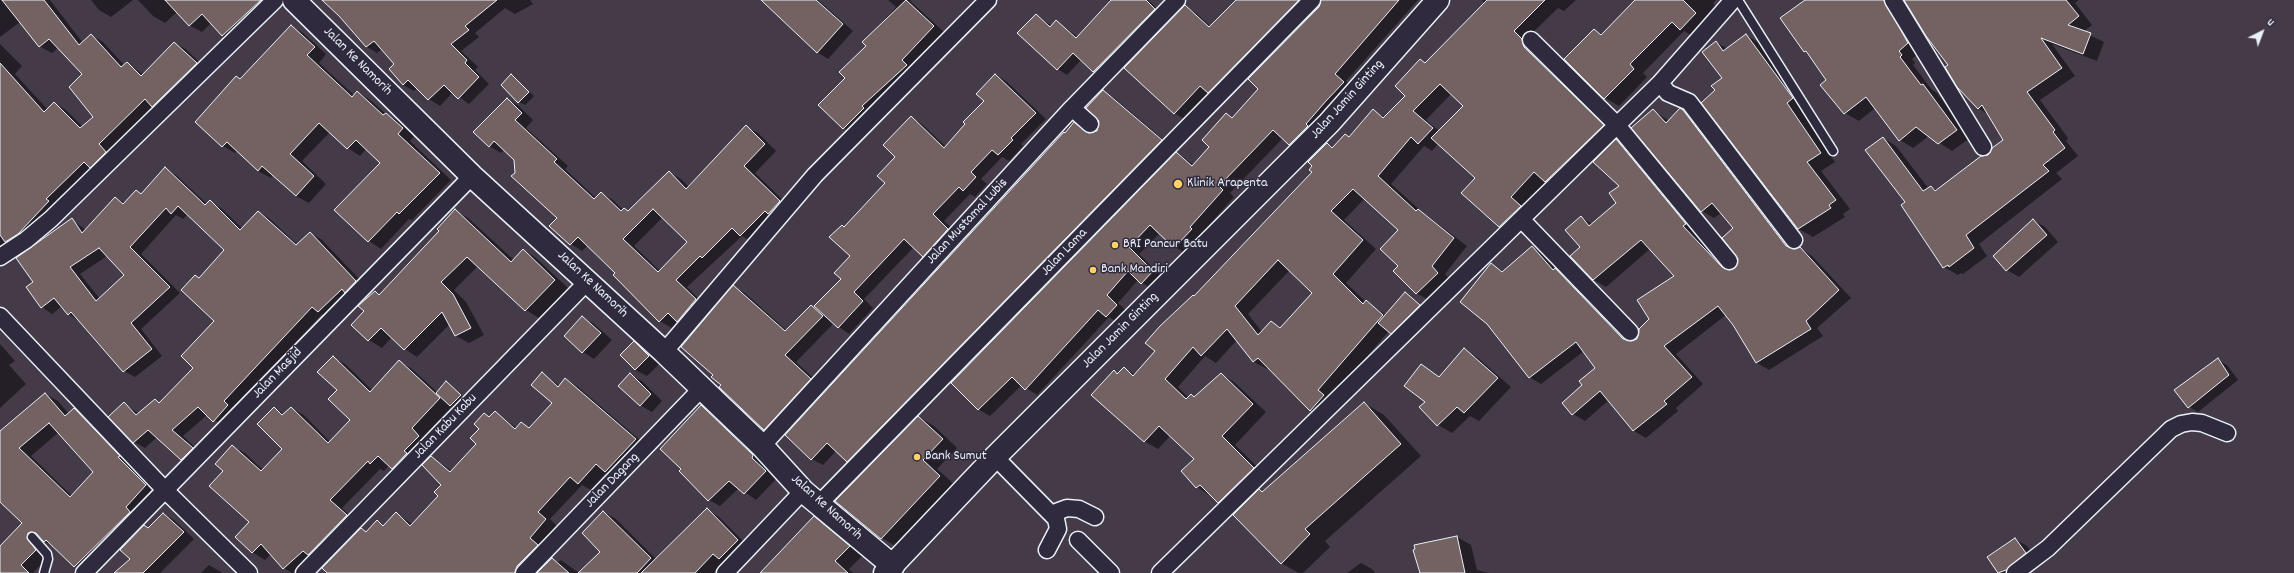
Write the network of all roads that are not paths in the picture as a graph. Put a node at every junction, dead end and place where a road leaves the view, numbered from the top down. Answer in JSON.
{"nodes":[{"id":1,"x":275,"y":0,"type":"edge"},
{"id":2,"x":294,"y":0,"type":"edge"},
{"id":3,"x":988,"y":0,"type":"edge"},
{"id":4,"x":1177,"y":0,"type":"edge"},
{"id":5,"x":1312,"y":0,"type":"edge"},
{"id":6,"x":1438,"y":0,"type":"edge"},
{"id":7,"x":1733,"y":0,"type":"edge"},
{"id":8,"x":1738,"y":0,"type":"edge"},
{"id":9,"x":1893,"y":0,"type":"edge"},
{"id":10,"x":1531,"y":40,"type":"dead end"},
{"id":11,"x":1660,"y":83,"type":"junction"},
{"id":12,"x":1072,"y":108,"type":"junction"},
{"id":13,"x":1090,"y":124,"type":"dead end"},
{"id":14,"x":1617,"y":124,"type":"junction"},
{"id":15,"x":1983,"y":147,"type":"dead end"},
{"id":16,"x":1833,"y":151,"type":"dead end"},
{"id":17,"x":472,"y":176,"type":"junction"},
{"id":18,"x":1522,"y":220,"type":"junction"},
{"id":19,"x":1794,"y":240,"type":"dead end"},
{"id":20,"x":0,"y":256,"type":"edge"},
{"id":21,"x":1729,"y":261,"type":"dead end"},
{"id":22,"x":588,"y":281,"type":"junction"},
{"id":23,"x":0,"y":316,"type":"edge"},
{"id":24,"x":1630,"y":332,"type":"dead end"},
{"id":25,"x":664,"y":352,"type":"junction"},
{"id":26,"x":701,"y":389,"type":"junction"},
{"id":27,"x":2227,"y":433,"type":"dead end"},
{"id":28,"x":762,"y":446,"type":"junction"},
{"id":29,"x":995,"y":457,"type":"junction"},
{"id":30,"x":165,"y":490,"type":"junction"},
{"id":31,"x":811,"y":498,"type":"junction"},
{"id":32,"x":1051,"y":514,"type":"junction"},
{"id":33,"x":1095,"y":517,"type":"dead end"},
{"id":34,"x":32,"y":536,"type":"dead end"},
{"id":35,"x":1078,"y":540,"type":"dead end"},
{"id":36,"x":1047,"y":550,"type":"dead end"},
{"id":37,"x":889,"y":569,"type":"edge"},
{"id":38,"x":44,"y":573,"type":"edge"},
{"id":39,"x":84,"y":573,"type":"edge"},
{"id":40,"x":249,"y":573,"type":"edge"},
{"id":41,"x":304,"y":573,"type":"edge"},
{"id":42,"x":524,"y":573,"type":"edge"},
{"id":43,"x":724,"y":573,"type":"edge"},
{"id":44,"x":1111,"y":573,"type":"edge"},
{"id":45,"x":1160,"y":573,"type":"edge"},
{"id":46,"x":2015,"y":573,"type":"edge"}],
"edges":[{"from":1,"to":20,"type":"street"},
{"from":2,"to":17,"type":"main road","name":"Jalan Ke Namorih"},
{"from":3,"to":25,"type":"street"},
{"from":4,"to":12,"type":"street","name":"Jalan Mustamal Lubis"},
{"from":5,"to":31,"type":"street","name":"Jalan Lama"},
{"from":6,"to":29,"type":"main road","name":"Jalan Jamin Ginting"},
{"from":7,"to":11,"type":"street"},
{"from":8,"to":16,"type":"lane"},
{"from":9,"to":15,"type":"street"},
{"from":10,"to":14,"type":"street"},
{"from":11,"to":14,"type":"street"},
{"from":11,"to":19,"type":"street"},
{"from":12,"to":13,"type":"street"},
{"from":12,"to":28,"type":"street","name":"Jalan Mustamal Lubis"},
{"from":14,"to":18,"type":"street"},
{"from":14,"to":21,"type":"street"},
{"from":17,"to":22,"type":"main road","name":"Jalan Ke Namorih"},
{"from":17,"to":30,"type":"street","name":"Jalan Masjid"},
{"from":18,"to":24,"type":"street"},
{"from":18,"to":45,"type":"street"},
{"from":22,"to":25,"type":"main road","name":"Jalan Ke Namorih"},
{"from":22,"to":41,"type":"street","name":"Jalan Kabu Kabu"},
{"from":23,"to":30,"type":"street"},
{"from":25,"to":26,"type":"main road","name":"Jalan Ke Namorih"},
{"from":26,"to":28,"type":"main road","name":"Jalan Ke Namorih"},
{"from":26,"to":42,"type":"street","name":"Jalan Dagang"},
{"from":27,"to":46,"type":"street"},
{"from":28,"to":31,"type":"main road","name":"Jalan Ke Namorih"},
{"from":29,"to":32,"type":"street"},
{"from":29,"to":37,"type":"main road","name":"Jalan Jamin Ginting"},
{"from":30,"to":39,"type":"street","name":"Jalan Masjid"},
{"from":30,"to":40,"type":"street"},
{"from":31,"to":37,"type":"main road","name":"Jalan Ke Namorih"},
{"from":31,"to":43,"type":"street","name":"Jalan Lama"},
{"from":32,"to":33,"type":"street"},
{"from":32,"to":36,"type":"street"},
{"from":34,"to":38,"type":"lane"},
{"from":35,"to":44,"type":"street"}]}
